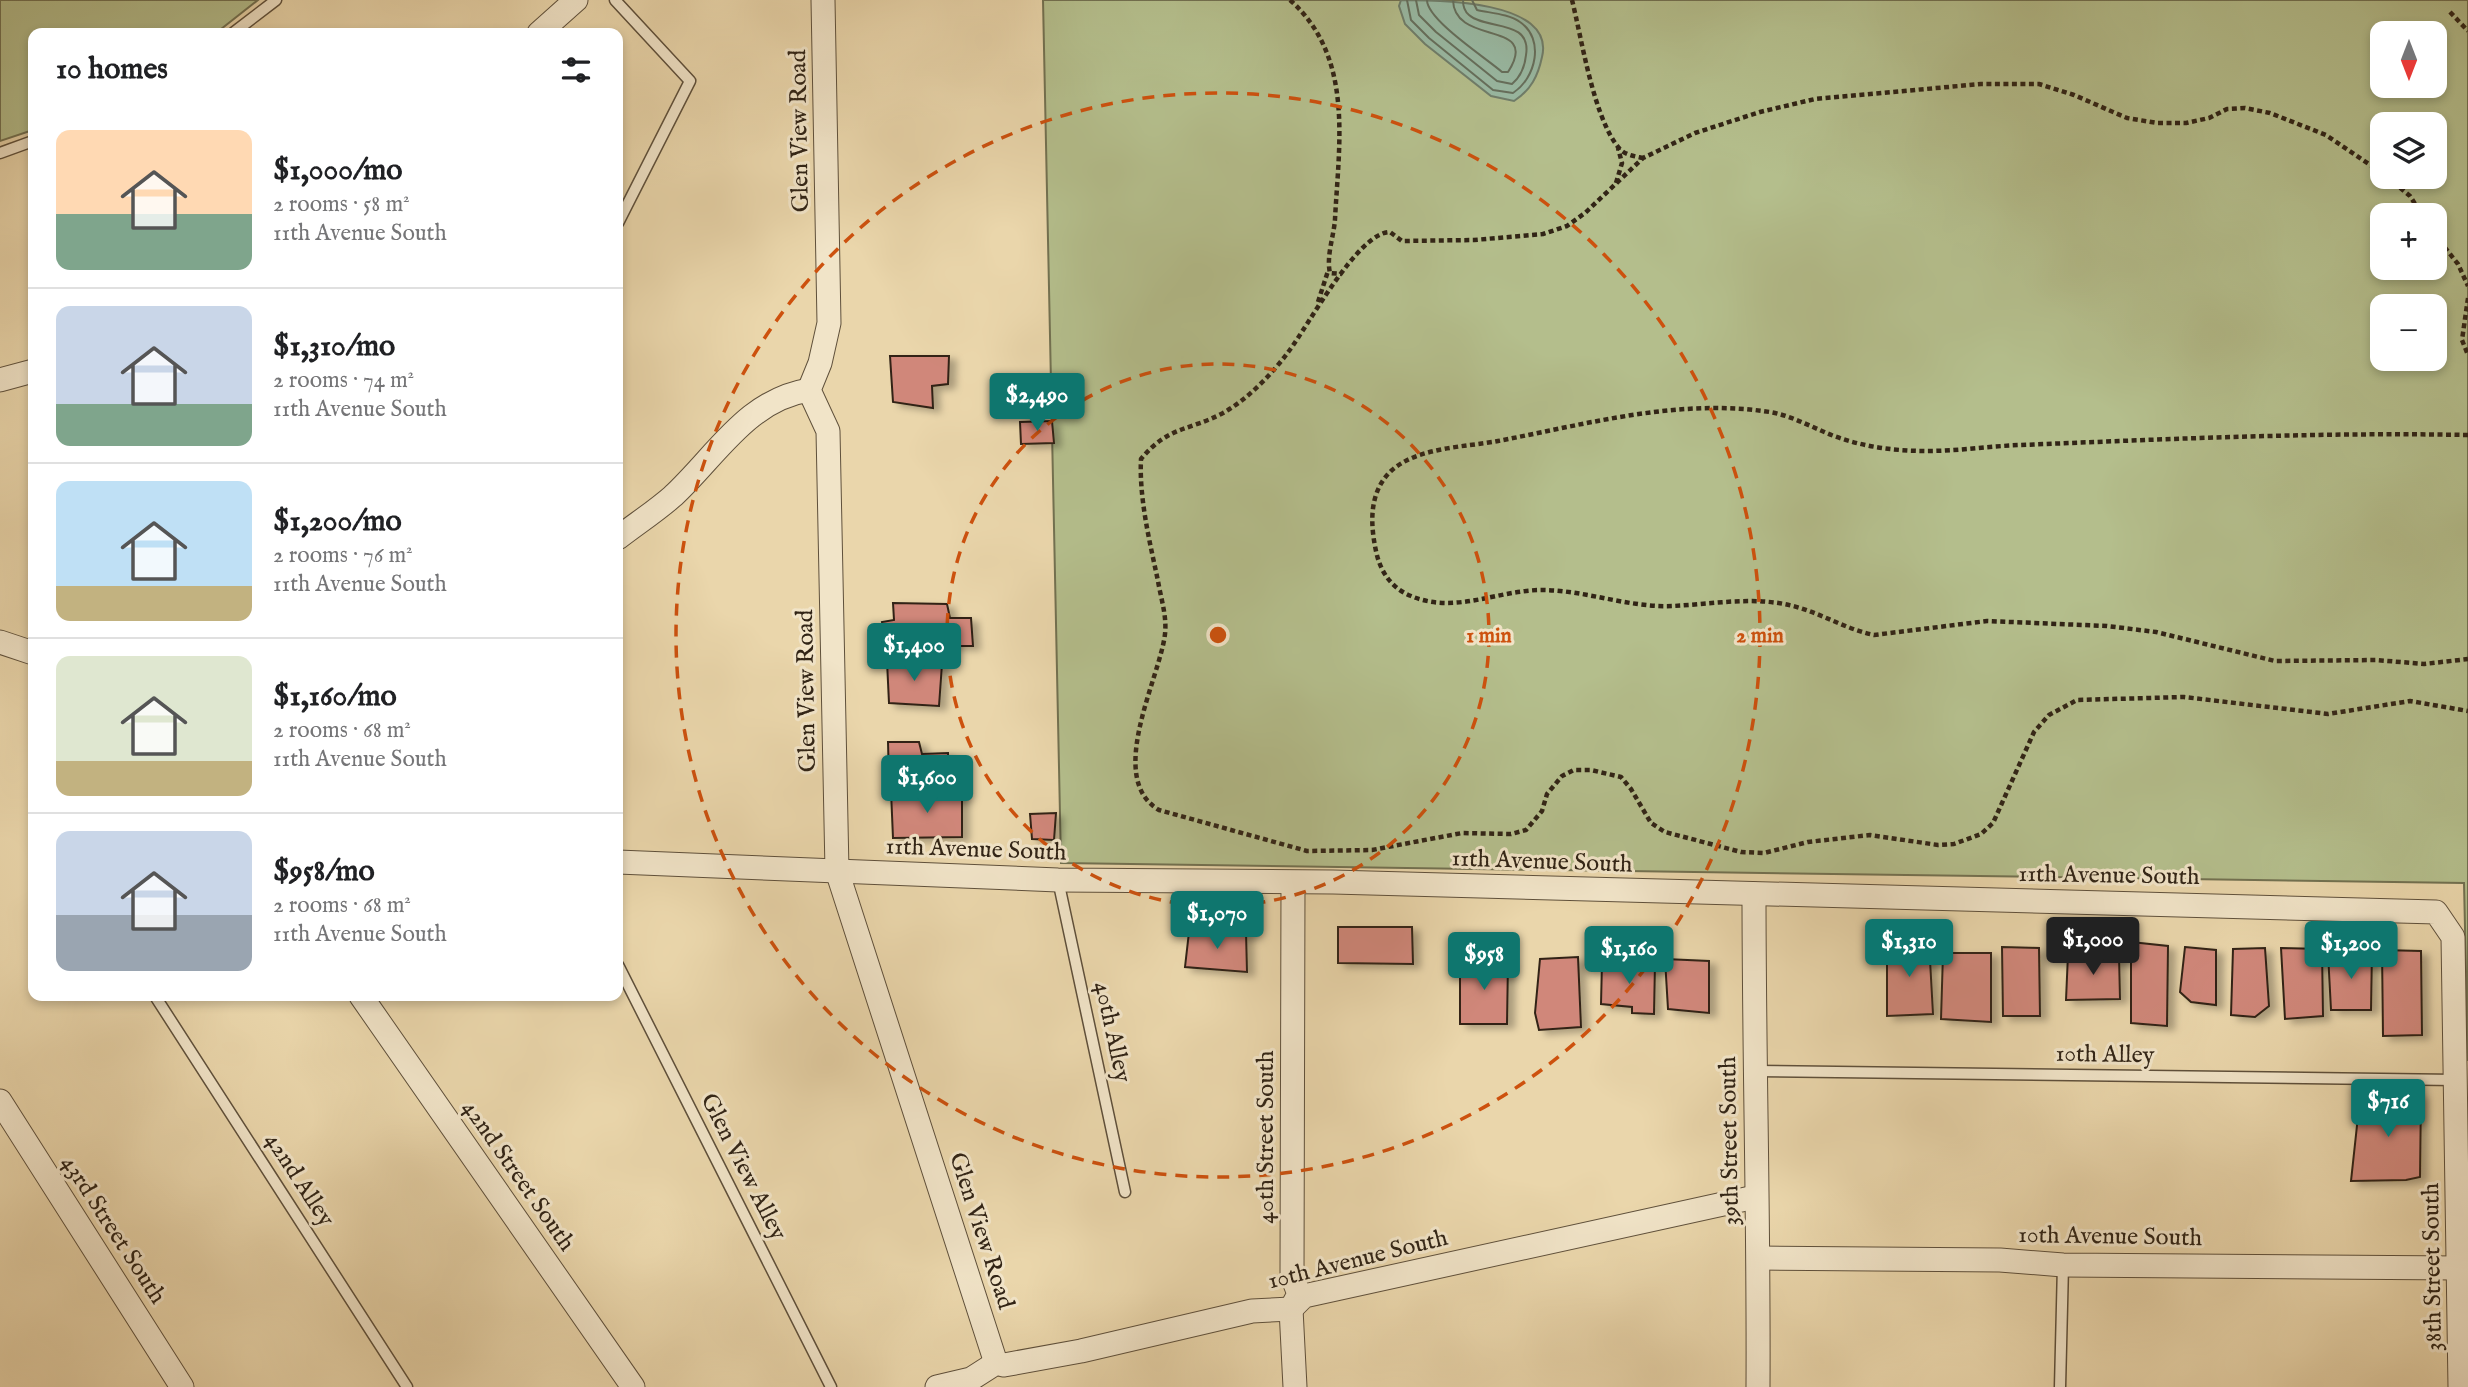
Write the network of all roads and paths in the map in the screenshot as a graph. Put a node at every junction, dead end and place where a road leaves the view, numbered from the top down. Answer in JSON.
{"nodes":[{"id":1,"x":276,"y":0,"type":"edge"},
{"id":2,"x":576,"y":0,"type":"edge"},
{"id":3,"x":615,"y":0,"type":"edge"},
{"id":4,"x":823,"y":0,"type":"edge"},
{"id":5,"x":1290,"y":0,"type":"edge"},
{"id":6,"x":1572,"y":0,"type":"edge"},
{"id":7,"x":2450,"y":12,"type":"dead end"},
{"id":8,"x":240,"y":28,"type":"edge"},
{"id":9,"x":544,"y":28,"type":"edge"},
{"id":10,"x":2468,"y":31,"type":"edge"},
{"id":11,"x":28,"y":143,"type":"edge"},
{"id":12,"x":1618,"y":147,"type":"junction"},
{"id":13,"x":0,"y":153,"type":"edge"},
{"id":14,"x":1643,"y":158,"type":"junction"},
{"id":15,"x":2370,"y":165,"type":"edge"},
{"id":16,"x":1615,"y":185,"type":"junction"},
{"id":17,"x":2402,"y":189,"type":"edge"},
{"id":18,"x":2414,"y":203,"type":"edge"},
{"id":19,"x":623,"y":213,"type":"edge"},
{"id":20,"x":2447,"y":250,"type":"edge"},
{"id":21,"x":1329,"y":268,"type":"junction"},
{"id":22,"x":1342,"y":274,"type":"junction"},
{"id":23,"x":2468,"y":286,"type":"edge"},
{"id":24,"x":2468,"y":298,"type":"edge"},
{"id":25,"x":1317,"y":307,"type":"junction"},
{"id":26,"x":2468,"y":355,"type":"edge"},
{"id":27,"x":28,"y":372,"type":"edge"},
{"id":28,"x":0,"y":380,"type":"edge"},
{"id":29,"x":809,"y":390,"type":"junction"},
{"id":30,"x":2467,"y":435,"type":"edge"},
{"id":31,"x":623,"y":534,"type":"edge"},
{"id":32,"x":0,"y":642,"type":"edge"},
{"id":33,"x":28,"y":651,"type":"edge"},
{"id":34,"x":2468,"y":659,"type":"edge"},
{"id":35,"x":2468,"y":711,"type":"edge"},
{"id":36,"x":623,"y":862,"type":"edge"},
{"id":37,"x":837,"y":871,"type":"junction"},
{"id":38,"x":1058,"y":880,"type":"junction"},
{"id":39,"x":1293,"y":883,"type":"junction"},
{"id":40,"x":1754,"y":894,"type":"junction"},
{"id":41,"x":2453,"y":937,"type":"joint"},
{"id":42,"x":623,"y":975,"type":"edge"},
{"id":43,"x":158,"y":1001,"type":"edge"},
{"id":44,"x":364,"y":1001,"type":"edge"},
{"id":45,"x":1754,"y":1071,"type":"junction"},
{"id":46,"x":2456,"y":1080,"type":"junction"},
{"id":47,"x":0,"y":1101,"type":"edge"},
{"id":48,"x":1125,"y":1192,"type":"dead end"},
{"id":49,"x":1755,"y":1197,"type":"junction"},
{"id":50,"x":1759,"y":1258,"type":"junction"},
{"id":51,"x":2063,"y":1265,"type":"junction"},
{"id":52,"x":2459,"y":1268,"type":"junction"},
{"id":53,"x":1292,"y":1309,"type":"junction"},
{"id":54,"x":996,"y":1363,"type":"junction"},
{"id":55,"x":182,"y":1387,"type":"edge"},
{"id":56,"x":407,"y":1387,"type":"edge"},
{"id":57,"x":633,"y":1387,"type":"edge"},
{"id":58,"x":831,"y":1387,"type":"edge"},
{"id":59,"x":937,"y":1387,"type":"edge"},
{"id":60,"x":1294,"y":1387,"type":"edge"},
{"id":61,"x":1758,"y":1387,"type":"edge"},
{"id":62,"x":2060,"y":1387,"type":"edge"},
{"id":63,"x":2460,"y":1387,"type":"edge"}],
"edges":[{"from":1,"to":8,"type":"lane"},
{"from":2,"to":9,"type":"street"},
{"from":3,"to":19,"type":"lane"},
{"from":4,"to":29,"type":"street","name":"Glen View Road"},
{"from":5,"to":21,"type":"path"},
{"from":6,"to":12,"type":"path"},
{"from":7,"to":10,"type":"path"},
{"from":11,"to":13,"type":"lane"},
{"from":12,"to":14,"type":"path"},
{"from":12,"to":16,"type":"path"},
{"from":14,"to":15,"type":"path"},
{"from":14,"to":16,"type":"path"},
{"from":16,"to":22,"type":"path"},
{"from":17,"to":18,"type":"path"},
{"from":20,"to":23,"type":"path"},
{"from":21,"to":22,"type":"path"},
{"from":21,"to":25,"type":"path"},
{"from":22,"to":25,"type":"path"},
{"from":24,"to":26,"type":"path"},
{"from":25,"to":35,"type":"path"},
{"from":27,"to":28,"type":"street"},
{"from":29,"to":31,"type":"street"},
{"from":29,"to":37,"type":"street","name":"Glen View Road"},
{"from":30,"to":34,"type":"path"},
{"from":32,"to":33,"type":"street"},
{"from":36,"to":37,"type":"street","name":"11th Avenue South"},
{"from":37,"to":38,"type":"street","name":"11th Avenue South"},
{"from":37,"to":54,"type":"street","name":"Glen View Road"},
{"from":38,"to":39,"type":"street","name":"11th Avenue South"},
{"from":38,"to":48,"type":"lane","name":"40th Alley"},
{"from":39,"to":40,"type":"street","name":"11th Avenue South"},
{"from":39,"to":53,"type":"street","name":"40th Street South"},
{"from":40,"to":41,"type":"street","name":"11th Avenue South"},
{"from":40,"to":45,"type":"street","name":"39th Street South"},
{"from":41,"to":46,"type":"street","name":"38th Street South"},
{"from":42,"to":58,"type":"lane","name":"Glen View Alley"},
{"from":43,"to":56,"type":"lane","name":"42nd Alley"},
{"from":44,"to":57,"type":"street","name":"42nd Street South"},
{"from":45,"to":46,"type":"lane","name":"10th Alley"},
{"from":45,"to":49,"type":"street","name":"39th Street South"},
{"from":46,"to":52,"type":"street","name":"38th Street South"},
{"from":47,"to":55,"type":"street","name":"43rd Street South"},
{"from":49,"to":50,"type":"street","name":"39th Street South"},
{"from":49,"to":53,"type":"street","name":"10th Avenue South"},
{"from":50,"to":51,"type":"street","name":"10th Avenue South"},
{"from":50,"to":61,"type":"street","name":"39th Street South"},
{"from":51,"to":52,"type":"street","name":"10th Avenue South"},
{"from":51,"to":62,"type":"lane"},
{"from":52,"to":63,"type":"street","name":"38th Street South"},
{"from":53,"to":54,"type":"street","name":"10th Avenue South"},
{"from":53,"to":60,"type":"street","name":"40th Street South"},
{"from":54,"to":59,"type":"street","name":"10th Avenue South"}]}
